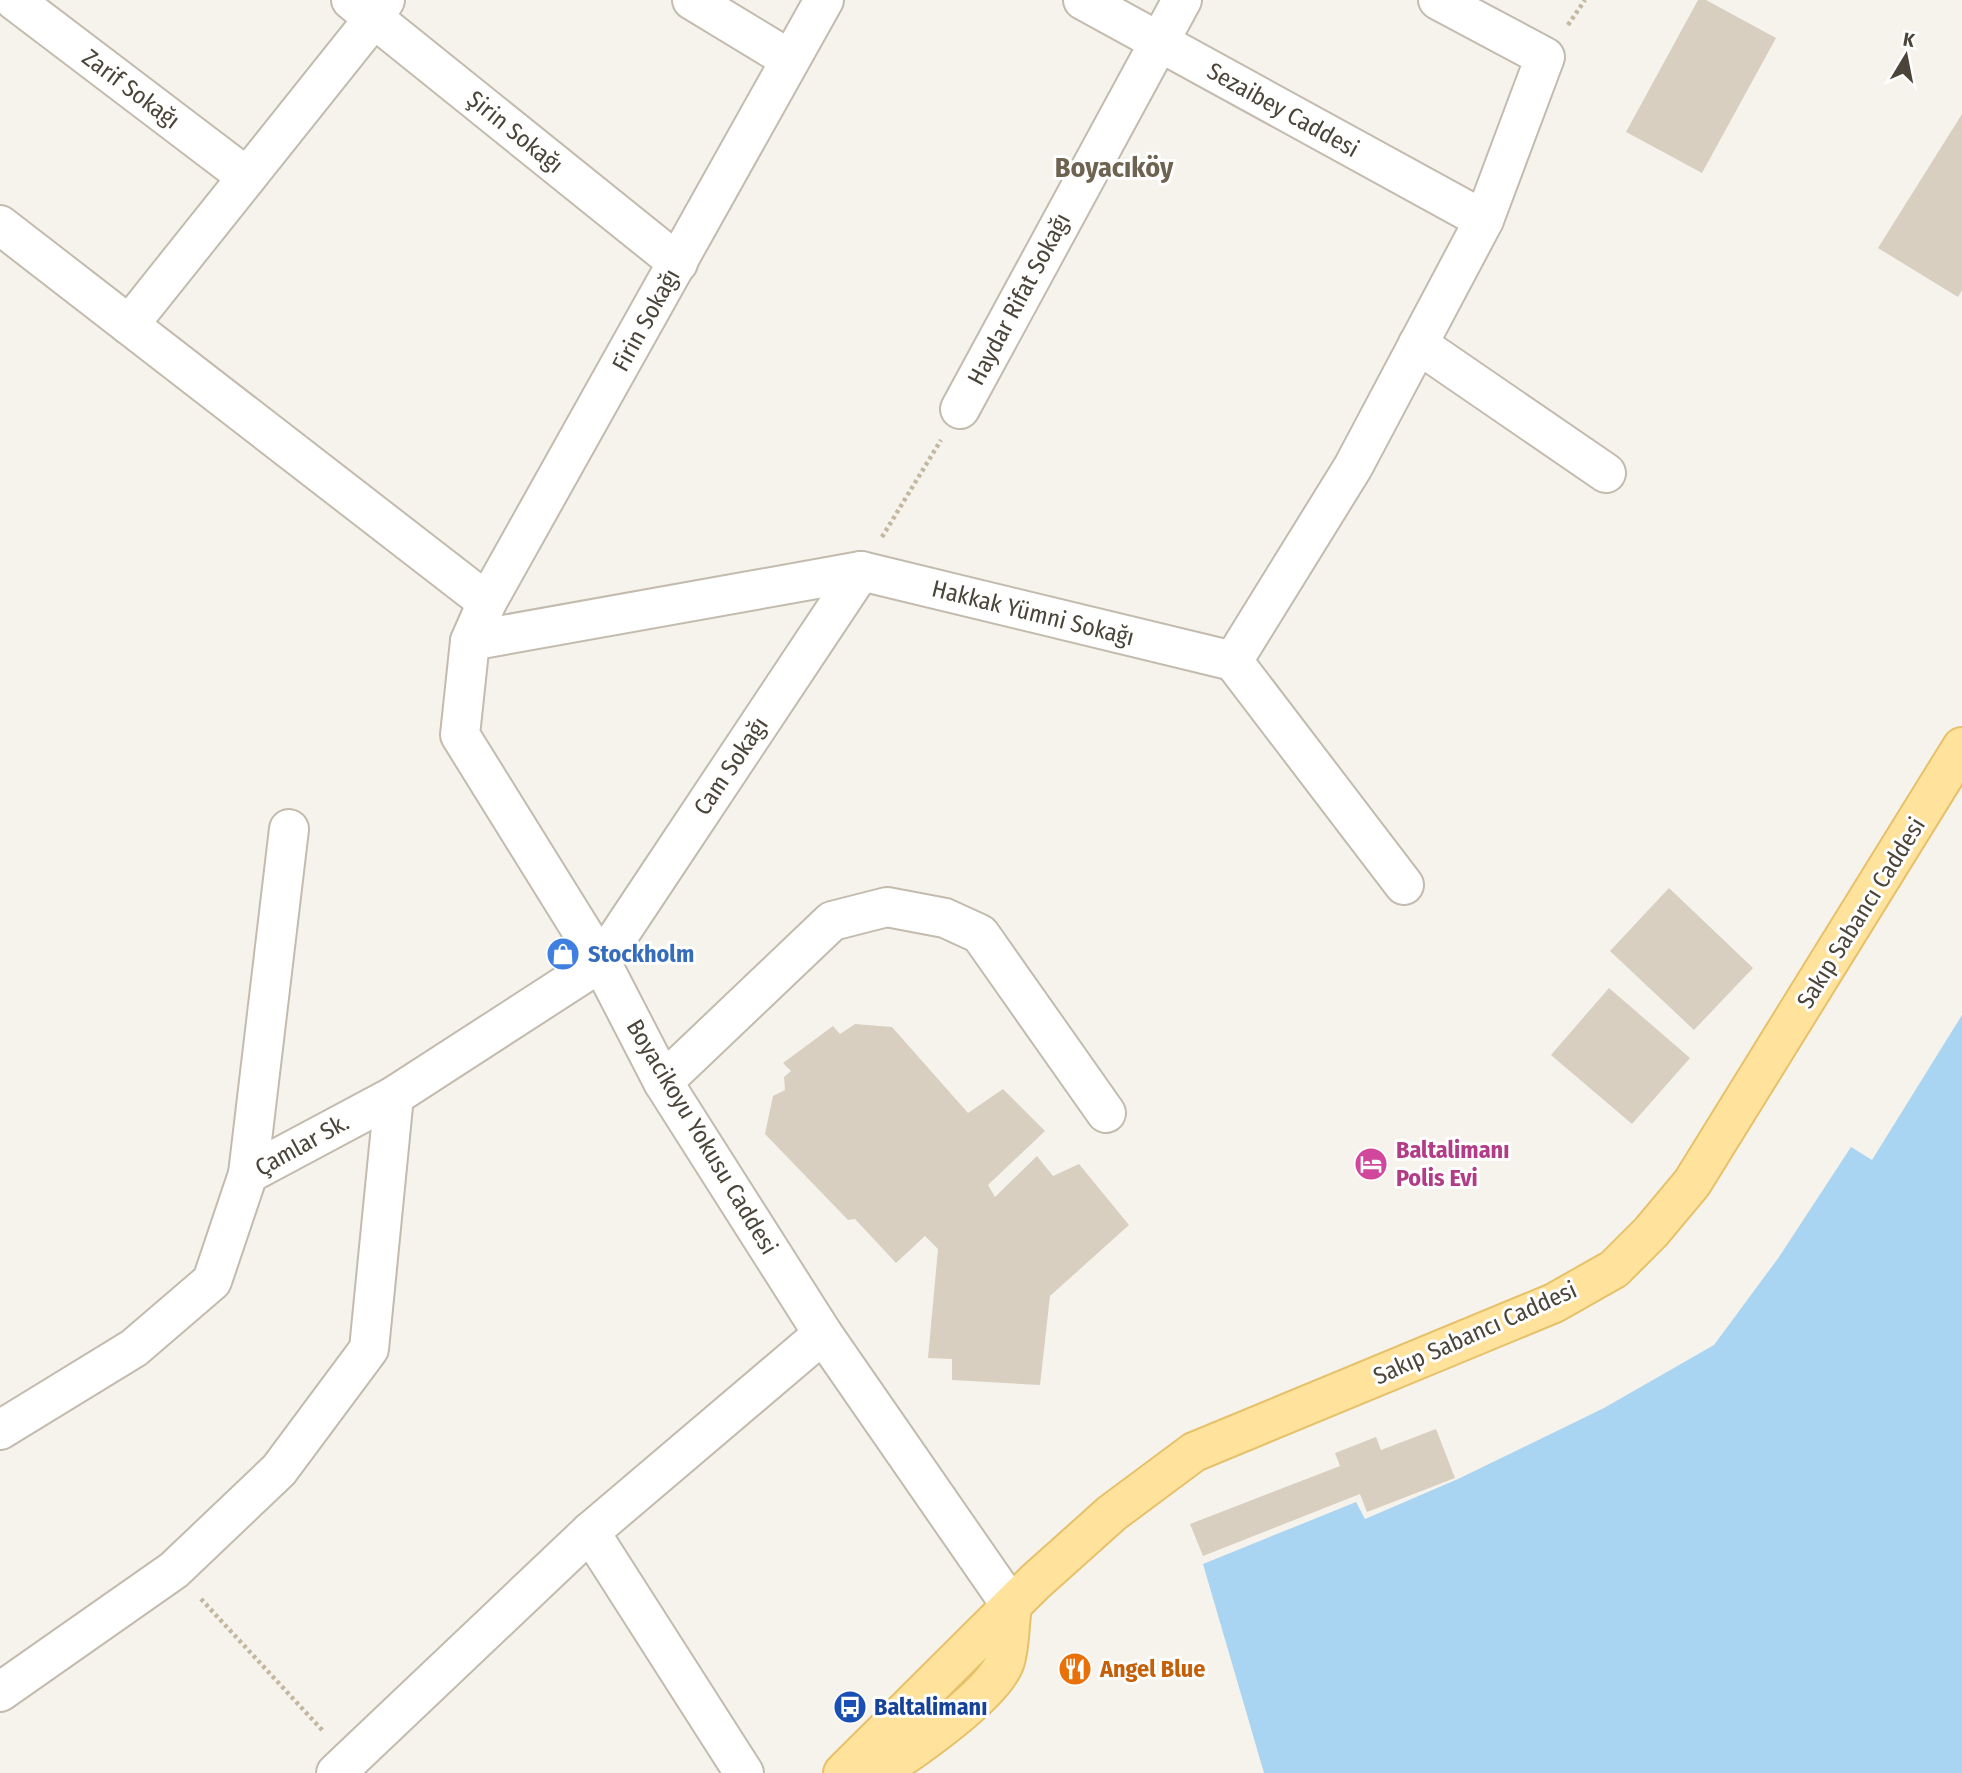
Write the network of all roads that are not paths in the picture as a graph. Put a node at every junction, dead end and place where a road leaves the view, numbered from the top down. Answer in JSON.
{"nodes":[{"id":1,"x":14,"y":0,"type":"edge"},
{"id":2,"x":692,"y":0,"type":"edge"},
{"id":3,"x":824,"y":0,"type":"edge"},
{"id":4,"x":1083,"y":0,"type":"edge"},
{"id":5,"x":1182,"y":0,"type":"edge"},
{"id":6,"x":1438,"y":0,"type":"edge"},
{"id":7,"x":370,"y":6,"type":"edge"},
{"id":8,"x":1157,"y":41,"type":"junction"},
{"id":9,"x":789,"y":59,"type":"junction"},
{"id":10,"x":247,"y":177,"type":"junction"},
{"id":11,"x":1484,"y":220,"type":"junction"},
{"id":12,"x":0,"y":225,"type":"edge"},
{"id":13,"x":678,"y":263,"type":"junction"},
{"id":14,"x":129,"y":325,"type":"junction"},
{"id":15,"x":1418,"y":344,"type":"junction"},
{"id":16,"x":960,"y":410,"type":"road end"},
{"id":17,"x":1606,"y":472,"type":"dead end"},
{"id":18,"x":861,"y":571,"type":"junction"},
{"id":19,"x":487,"y":602,"type":"junction"},
{"id":20,"x":470,"y":642,"type":"junction"},
{"id":21,"x":1233,"y":662,"type":"junction"},
{"id":22,"x":1962,"y":747,"type":"edge"},
{"id":23,"x":289,"y":829,"type":"dead end"},
{"id":24,"x":1404,"y":885,"type":"dead end"},
{"id":25,"x":601,"y":962,"type":"junction"},
{"id":26,"x":663,"y":1082,"type":"junction"},
{"id":27,"x":394,"y":1096,"type":"junction"},
{"id":28,"x":1106,"y":1114,"type":"dead end"},
{"id":29,"x":248,"y":1174,"type":"junction"},
{"id":30,"x":823,"y":1334,"type":"junction"},
{"id":31,"x":0,"y":1430,"type":"edge"},
{"id":32,"x":590,"y":1532,"type":"junction"},
{"id":33,"x":1012,"y":1607,"type":"junction"},
{"id":34,"x":0,"y":1692,"type":"edge"},
{"id":35,"x":343,"y":1766,"type":"edge"},
{"id":36,"x":744,"y":1773,"type":"edge"},
{"id":37,"x":843,"y":1773,"type":"edge"},
{"id":38,"x":876,"y":1773,"type":"edge"}],
"edges":[{"from":1,"to":10,"type":"street","name":"Zarif Sokağı"},
{"from":2,"to":9,"type":"street"},
{"from":3,"to":9,"type":"street","name":"Firin Sokağı"},
{"from":4,"to":8,"type":"street","name":"Sezaibey Caddesi"},
{"from":5,"to":8,"type":"street","name":"Haydar Rifat Sokağı"},
{"from":6,"to":11,"type":"street"},
{"from":7,"to":10,"type":"street"},
{"from":7,"to":13,"type":"street","name":"Şirin Sokağı"},
{"from":8,"to":11,"type":"street","name":"Sezaibey Caddesi"},
{"from":8,"to":16,"type":"street","name":"Haydar Rifat Sokağı"},
{"from":9,"to":13,"type":"street","name":"Firin Sokağı"},
{"from":10,"to":14,"type":"street"},
{"from":11,"to":15,"type":"street"},
{"from":12,"to":14,"type":"street"},
{"from":13,"to":19,"type":"street","name":"Firin Sokağı"},
{"from":14,"to":19,"type":"street"},
{"from":15,"to":17,"type":"street"},
{"from":15,"to":21,"type":"street"},
{"from":18,"to":20,"type":"street","name":"Hakkak Yümni Sokağı"},
{"from":18,"to":21,"type":"street","name":"Hakkak Yümni Sokağı"},
{"from":18,"to":25,"type":"street","name":"Cam Sokağı"},
{"from":19,"to":20,"type":"street","name":"Firin Sokağı"},
{"from":20,"to":25,"type":"street","name":"Boyacikoyu Yokusu Caddesi"},
{"from":21,"to":24,"type":"street"},
{"from":22,"to":33,"type":"main road","name":"Sakıp Sabancı Caddesi"},
{"from":23,"to":29,"type":"street"},
{"from":25,"to":26,"type":"street","name":"Boyacikoyu Yokusu Caddesi"},
{"from":25,"to":27,"type":"street","name":"Çamlar Sk."},
{"from":26,"to":28,"type":"street"},
{"from":26,"to":30,"type":"street","name":"Boyacikoyu Yokusu Caddesi"},
{"from":27,"to":29,"type":"street","name":"Çamlar Sk."},
{"from":27,"to":34,"type":"street"},
{"from":29,"to":31,"type":"street","name":"Çamlar Sk."},
{"from":30,"to":32,"type":"street"},
{"from":30,"to":33,"type":"street","name":"Boyacikoyu Yokusu Caddesi"},
{"from":32,"to":35,"type":"street"},
{"from":32,"to":36,"type":"street"},
{"from":33,"to":37,"type":"main road","name":"Sakıp Sabancı Caddesi"},
{"from":33,"to":38,"type":"main road"}]}
